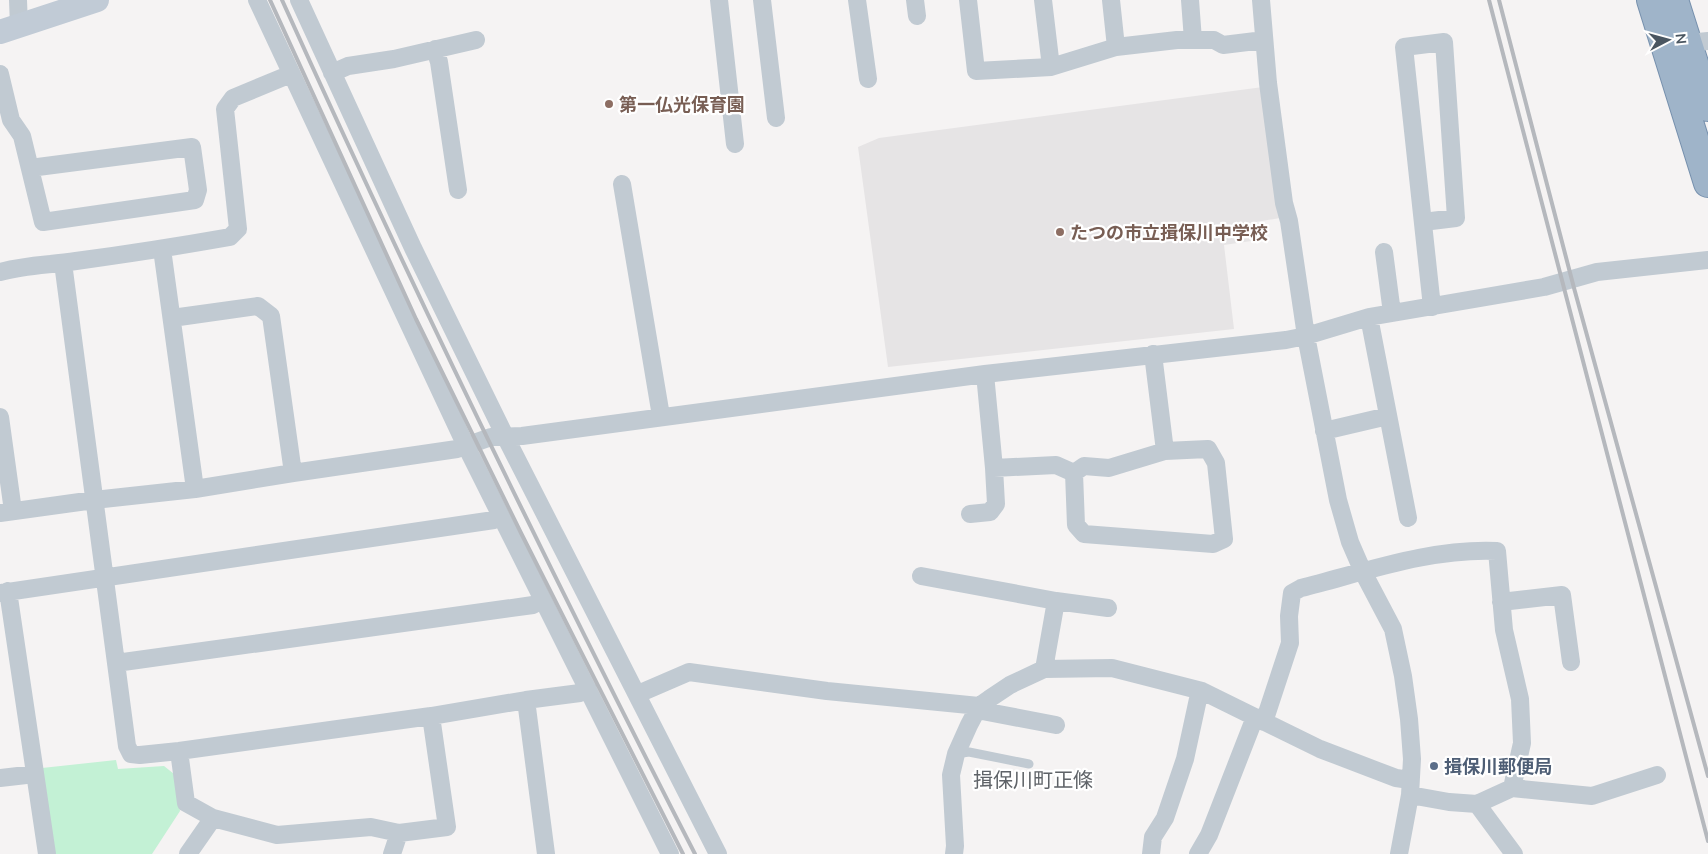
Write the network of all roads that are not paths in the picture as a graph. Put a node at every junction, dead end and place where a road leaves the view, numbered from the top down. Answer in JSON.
{"nodes":[{"id":1,"x":18,"y":0,"type":"edge"},
{"id":2,"x":257,"y":0,"type":"edge"},
{"id":3,"x":299,"y":0,"type":"edge"},
{"id":4,"x":719,"y":0,"type":"edge"},
{"id":5,"x":762,"y":0,"type":"edge"},
{"id":6,"x":857,"y":0,"type":"edge"},
{"id":7,"x":968,"y":0,"type":"edge"},
{"id":8,"x":1044,"y":0,"type":"edge"},
{"id":9,"x":1111,"y":0,"type":"edge"},
{"id":10,"x":1190,"y":0,"type":"edge"},
{"id":11,"x":1261,"y":0,"type":"edge"},
{"id":12,"x":1650,"y":0,"type":"edge"},
{"id":13,"x":1674,"y":0,"type":"edge"},
{"id":14,"x":85,"y":2,"type":"edge"},
{"id":15,"x":10,"y":29,"type":"edge"},
{"id":16,"x":476,"y":40,"type":"dead end"},
{"id":17,"x":1193,"y":40,"type":"junction"},
{"id":18,"x":1264,"y":40,"type":"junction"},
{"id":19,"x":1698,"y":42,"type":"edge"},
{"id":20,"x":1116,"y":47,"type":"junction"},
{"id":21,"x":435,"y":49,"type":"junction"},
{"id":22,"x":1051,"y":67,"type":"junction"},
{"id":23,"x":332,"y":73,"type":"junction"},
{"id":24,"x":0,"y":74,"type":"edge"},
{"id":25,"x":291,"y":74,"type":"junction"},
{"id":26,"x":868,"y":79,"type":"dead end"},
{"id":27,"x":1708,"y":107,"type":"edge"},
{"id":28,"x":776,"y":118,"type":"dead end"},
{"id":29,"x":735,"y":144,"type":"dead end"},
{"id":30,"x":30,"y":168,"type":"junction"},
{"id":31,"x":1708,"y":183,"type":"edge"},
{"id":32,"x":622,"y":184,"type":"dead end"},
{"id":33,"x":458,"y":190,"type":"dead end"},
{"id":34,"x":1423,"y":222,"type":"junction"},
{"id":35,"x":162,"y":249,"type":"junction"},
{"id":36,"x":1384,"y":252,"type":"dead end"},
{"id":37,"x":1708,"y":260,"type":"edge"},
{"id":38,"x":63,"y":263,"type":"junction"},
{"id":39,"x":0,"y":272,"type":"edge"},
{"id":40,"x":1432,"y":307,"type":"junction"},
{"id":41,"x":1392,"y":313,"type":"junction"},
{"id":42,"x":1369,"y":317,"type":"junction"},
{"id":43,"x":172,"y":318,"type":"junction"},
{"id":44,"x":1306,"y":336,"type":"junction"},
{"id":45,"x":1153,"y":354,"type":"junction"},
{"id":46,"x":985,"y":374,"type":"junction"},
{"id":47,"x":0,"y":416,"type":"edge"},
{"id":48,"x":661,"y":416,"type":"junction"},
{"id":49,"x":1388,"y":416,"type":"junction"},
{"id":50,"x":1324,"y":431,"type":"junction"},
{"id":51,"x":505,"y":436,"type":"junction"},
{"id":52,"x":466,"y":446,"type":"junction"},
{"id":53,"x":1165,"y":451,"type":"junction"},
{"id":54,"x":994,"y":468,"type":"junction"},
{"id":55,"x":293,"y":473,"type":"junction"},
{"id":56,"x":1074,"y":473,"type":"junction"},
{"id":57,"x":196,"y":489,"type":"junction"},
{"id":58,"x":94,"y":500,"type":"junction"},
{"id":59,"x":7,"y":512,"type":"edge"},
{"id":60,"x":970,"y":514,"type":"dead end"},
{"id":61,"x":500,"y":517,"type":"junction"},
{"id":62,"x":1408,"y":518,"type":"dead end"},
{"id":63,"x":1363,"y":572,"type":"junction"},
{"id":64,"x":921,"y":576,"type":"dead end"},
{"id":65,"x":104,"y":577,"type":"junction"},
{"id":66,"x":4,"y":592,"type":"edge"},
{"id":67,"x":542,"y":600,"type":"junction"},
{"id":68,"x":1056,"y":601,"type":"junction"},
{"id":69,"x":1501,"y":602,"type":"junction"},
{"id":70,"x":1108,"y":608,"type":"dead end"},
{"id":71,"x":1571,"y":662,"type":"dead end"},
{"id":72,"x":116,"y":663,"type":"junction"},
{"id":73,"x":1044,"y":669,"type":"junction"},
{"id":74,"x":588,"y":689,"type":"junction"},
{"id":75,"x":1202,"y":691,"type":"junction"},
{"id":76,"x":638,"y":694,"type":"junction"},
{"id":77,"x":526,"y":700,"type":"junction"},
{"id":78,"x":978,"y":708,"type":"junction"},
{"id":79,"x":431,"y":716,"type":"junction"},
{"id":80,"x":1260,"y":719,"type":"junction"},
{"id":81,"x":1056,"y":725,"type":"dead end"},
{"id":82,"x":179,"y":751,"type":"junction"},
{"id":83,"x":956,"y":754,"type":"junction"},
{"id":84,"x":1029,"y":764,"type":"dead end"},
{"id":85,"x":35,"y":774,"type":"junction"},
{"id":86,"x":1657,"y":775,"type":"dead end"},
{"id":87,"x":0,"y":778,"type":"edge"},
{"id":88,"x":1410,"y":788,"type":"junction"},
{"id":89,"x":1512,"y":788,"type":"junction"},
{"id":90,"x":1477,"y":804,"type":"junction"},
{"id":91,"x":213,"y":818,"type":"junction"},
{"id":92,"x":399,"y":833,"type":"junction"},
{"id":93,"x":47,"y":854,"type":"edge"},
{"id":94,"x":188,"y":854,"type":"edge"},
{"id":95,"x":392,"y":854,"type":"edge"},
{"id":96,"x":546,"y":854,"type":"edge"},
{"id":97,"x":670,"y":854,"type":"edge"},
{"id":98,"x":718,"y":854,"type":"edge"},
{"id":99,"x":954,"y":854,"type":"edge"},
{"id":100,"x":1151,"y":854,"type":"edge"},
{"id":101,"x":1198,"y":854,"type":"edge"},
{"id":102,"x":1399,"y":854,"type":"edge"},
{"id":103,"x":1514,"y":854,"type":"edge"}],
"edges":[{"from":1,"to":15,"type":"street"},
{"from":2,"to":25,"type":"street"},
{"from":3,"to":23,"type":"street"},
{"from":4,"to":29,"type":"street"},
{"from":5,"to":28,"type":"street"},
{"from":6,"to":26,"type":"street"},
{"from":7,"to":22,"type":"street"},
{"from":8,"to":22,"type":"street"},
{"from":9,"to":20,"type":"street"},
{"from":10,"to":17,"type":"street"},
{"from":11,"to":18,"type":"street"},
{"from":12,"to":31,"type":"highway"},
{"from":13,"to":19,"type":"highway"},
{"from":14,"to":15,"type":"main road"},
{"from":16,"to":21,"type":"street"},
{"from":17,"to":18,"type":"street"},
{"from":17,"to":20,"type":"street"},
{"from":18,"to":44,"type":"street"},
{"from":19,"to":27,"type":"highway"},
{"from":20,"to":22,"type":"street"},
{"from":21,"to":23,"type":"street"},
{"from":21,"to":33,"type":"street"},
{"from":23,"to":51,"type":"street"},
{"from":24,"to":30,"type":"street"},
{"from":25,"to":35,"type":"street"},
{"from":25,"to":52,"type":"street"},
{"from":30,"to":30,"type":"street"},
{"from":32,"to":48,"type":"street"},
{"from":34,"to":34,"type":"street"},
{"from":34,"to":40,"type":"street"},
{"from":35,"to":38,"type":"street"},
{"from":35,"to":43,"type":"street"},
{"from":36,"to":41,"type":"street"},
{"from":37,"to":40,"type":"street"},
{"from":38,"to":39,"type":"street"},
{"from":38,"to":58,"type":"street"},
{"from":40,"to":41,"type":"street"},
{"from":41,"to":42,"type":"street"},
{"from":42,"to":44,"type":"street"},
{"from":42,"to":49,"type":"street"},
{"from":43,"to":55,"type":"street"},
{"from":43,"to":57,"type":"street"},
{"from":44,"to":45,"type":"street"},
{"from":44,"to":50,"type":"street"},
{"from":45,"to":46,"type":"street"},
{"from":45,"to":53,"type":"street"},
{"from":46,"to":48,"type":"street"},
{"from":46,"to":54,"type":"street"},
{"from":47,"to":59,"type":"street"},
{"from":48,"to":51,"type":"street"},
{"from":49,"to":50,"type":"street"},
{"from":49,"to":62,"type":"street"},
{"from":50,"to":63,"type":"street"},
{"from":51,"to":52,"type":"street"},
{"from":51,"to":76,"type":"street"},
{"from":52,"to":55,"type":"street"},
{"from":52,"to":61,"type":"street"},
{"from":53,"to":56,"type":"street"},
{"from":53,"to":56,"type":"street"},
{"from":54,"to":56,"type":"street"},
{"from":54,"to":60,"type":"street"},
{"from":55,"to":57,"type":"street"},
{"from":57,"to":58,"type":"street"},
{"from":58,"to":59,"type":"street"},
{"from":58,"to":65,"type":"street"},
{"from":61,"to":65,"type":"street"},
{"from":61,"to":67,"type":"street"},
{"from":63,"to":69,"type":"street"},
{"from":63,"to":80,"type":"street"},
{"from":63,"to":88,"type":"street"},
{"from":64,"to":68,"type":"street"},
{"from":65,"to":66,"type":"street"},
{"from":65,"to":72,"type":"street"},
{"from":66,"to":85,"type":"street"},
{"from":67,"to":72,"type":"street"},
{"from":67,"to":74,"type":"street"},
{"from":68,"to":70,"type":"street"},
{"from":68,"to":73,"type":"street"},
{"from":69,"to":71,"type":"street"},
{"from":69,"to":89,"type":"street"},
{"from":72,"to":82,"type":"street"},
{"from":73,"to":75,"type":"street"},
{"from":73,"to":78,"type":"street"},
{"from":74,"to":77,"type":"street"},
{"from":74,"to":97,"type":"street"},
{"from":75,"to":80,"type":"street"},
{"from":75,"to":100,"type":"street"},
{"from":76,"to":78,"type":"street"},
{"from":76,"to":98,"type":"street"},
{"from":77,"to":79,"type":"street"},
{"from":77,"to":96,"type":"street"},
{"from":78,"to":81,"type":"street"},
{"from":78,"to":83,"type":"street"},
{"from":79,"to":82,"type":"street"},
{"from":79,"to":92,"type":"street"},
{"from":80,"to":88,"type":"street"},
{"from":80,"to":101,"type":"street"},
{"from":82,"to":91,"type":"street"},
{"from":83,"to":84,"type":"lane"},
{"from":83,"to":99,"type":"street"},
{"from":85,"to":87,"type":"street"},
{"from":85,"to":93,"type":"street"},
{"from":86,"to":89,"type":"street"},
{"from":88,"to":90,"type":"street"},
{"from":88,"to":102,"type":"street"},
{"from":89,"to":90,"type":"street"},
{"from":90,"to":103,"type":"street"},
{"from":91,"to":92,"type":"street"},
{"from":91,"to":94,"type":"street"},
{"from":92,"to":95,"type":"street"}]}
